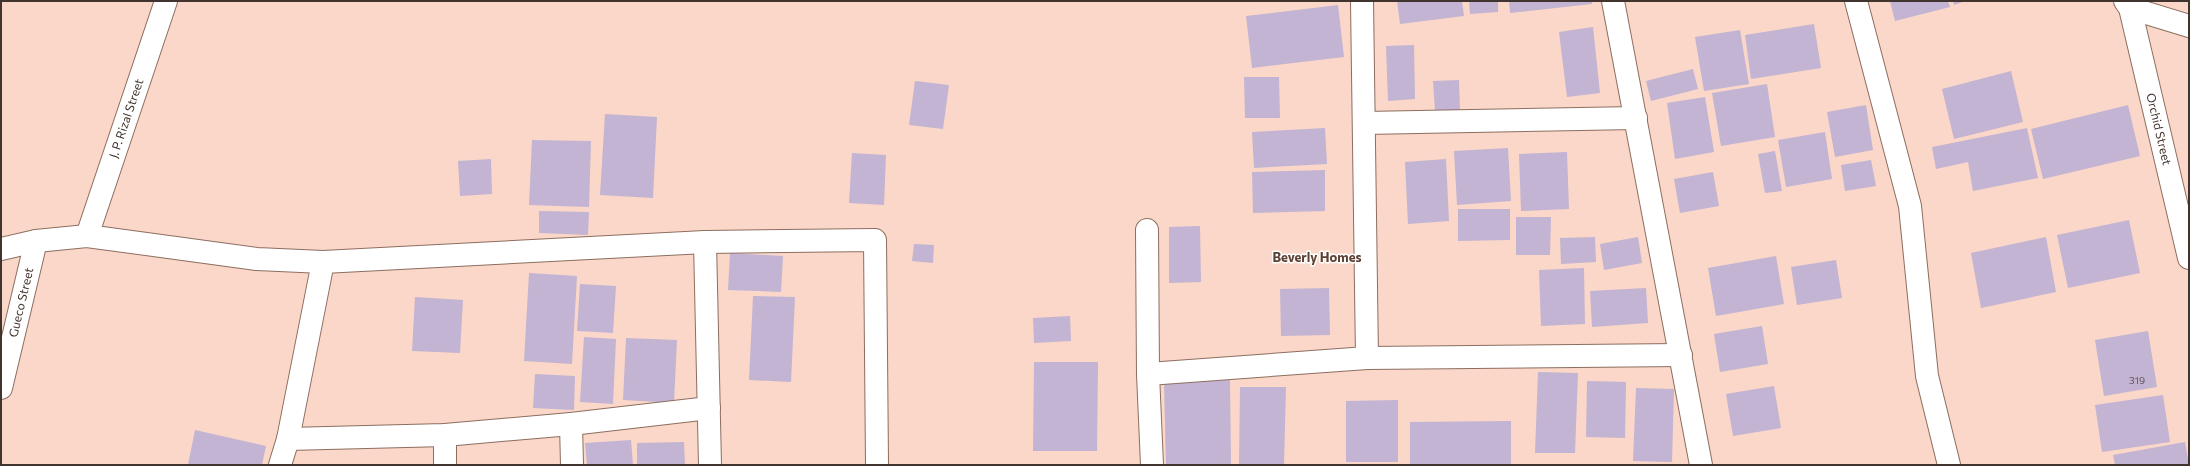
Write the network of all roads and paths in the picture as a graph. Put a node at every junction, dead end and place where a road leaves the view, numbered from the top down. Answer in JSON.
{"nodes":[{"id":1,"x":166,"y":1,"type":"edge"},
{"id":2,"x":1362,"y":1,"type":"edge"},
{"id":3,"x":1613,"y":1,"type":"edge"},
{"id":4,"x":1856,"y":1,"type":"edge"},
{"id":5,"x":2128,"y":4,"type":"edge"},
{"id":6,"x":2189,"y":26,"type":"edge"},
{"id":7,"x":1636,"y":118,"type":"junction"},
{"id":8,"x":1364,"y":123,"type":"junction"},
{"id":9,"x":1147,"y":230,"type":"dead end"},
{"id":10,"x":87,"y":236,"type":"junction"},
{"id":11,"x":36,"y":241,"type":"junction"},
{"id":12,"x":705,"y":242,"type":"junction"},
{"id":13,"x":1,"y":249,"type":"edge"},
{"id":14,"x":2189,"y":258,"type":"edge"},
{"id":15,"x":323,"y":262,"type":"junction"},
{"id":16,"x":1681,"y":355,"type":"junction"},
{"id":17,"x":1366,"y":358,"type":"junction"},
{"id":18,"x":1148,"y":374,"type":"junction"},
{"id":19,"x":1,"y":388,"type":"edge"},
{"id":20,"x":709,"y":408,"type":"junction"},
{"id":21,"x":572,"y":424,"type":"junction"},
{"id":22,"x":445,"y":435,"type":"junction"},
{"id":23,"x":288,"y":439,"type":"junction"},
{"id":24,"x":280,"y":465,"type":"edge"},
{"id":25,"x":445,"y":465,"type":"edge"},
{"id":26,"x":572,"y":465,"type":"edge"},
{"id":27,"x":710,"y":465,"type":"edge"},
{"id":28,"x":877,"y":465,"type":"edge"},
{"id":29,"x":1152,"y":465,"type":"edge"},
{"id":30,"x":1701,"y":465,"type":"edge"},
{"id":31,"x":1949,"y":465,"type":"edge"}],
"edges":[{"from":1,"to":10,"type":"street","name":"J. P. Rizal Street"},
{"from":2,"to":8,"type":"street"},
{"from":3,"to":7,"type":"street"},
{"from":4,"to":31,"type":"street"},
{"from":5,"to":6,"type":"street"},
{"from":5,"to":14,"type":"street","name":"Orchid Street"},
{"from":7,"to":8,"type":"street"},
{"from":7,"to":16,"type":"street"},
{"from":8,"to":17,"type":"street"},
{"from":9,"to":18,"type":"street"},
{"from":10,"to":11,"type":"street"},
{"from":10,"to":15,"type":"street"},
{"from":11,"to":13,"type":"street"},
{"from":11,"to":19,"type":"street","name":"Gueco Street"},
{"from":12,"to":15,"type":"street"},
{"from":12,"to":20,"type":"street"},
{"from":12,"to":28,"type":"street"},
{"from":15,"to":23,"type":"street"},
{"from":16,"to":17,"type":"street"},
{"from":16,"to":30,"type":"street"},
{"from":17,"to":18,"type":"street"},
{"from":18,"to":29,"type":"street"},
{"from":20,"to":21,"type":"street"},
{"from":20,"to":27,"type":"street"},
{"from":21,"to":22,"type":"street"},
{"from":21,"to":26,"type":"street"},
{"from":22,"to":23,"type":"street"},
{"from":22,"to":25,"type":"street"},
{"from":23,"to":24,"type":"street"}]}
